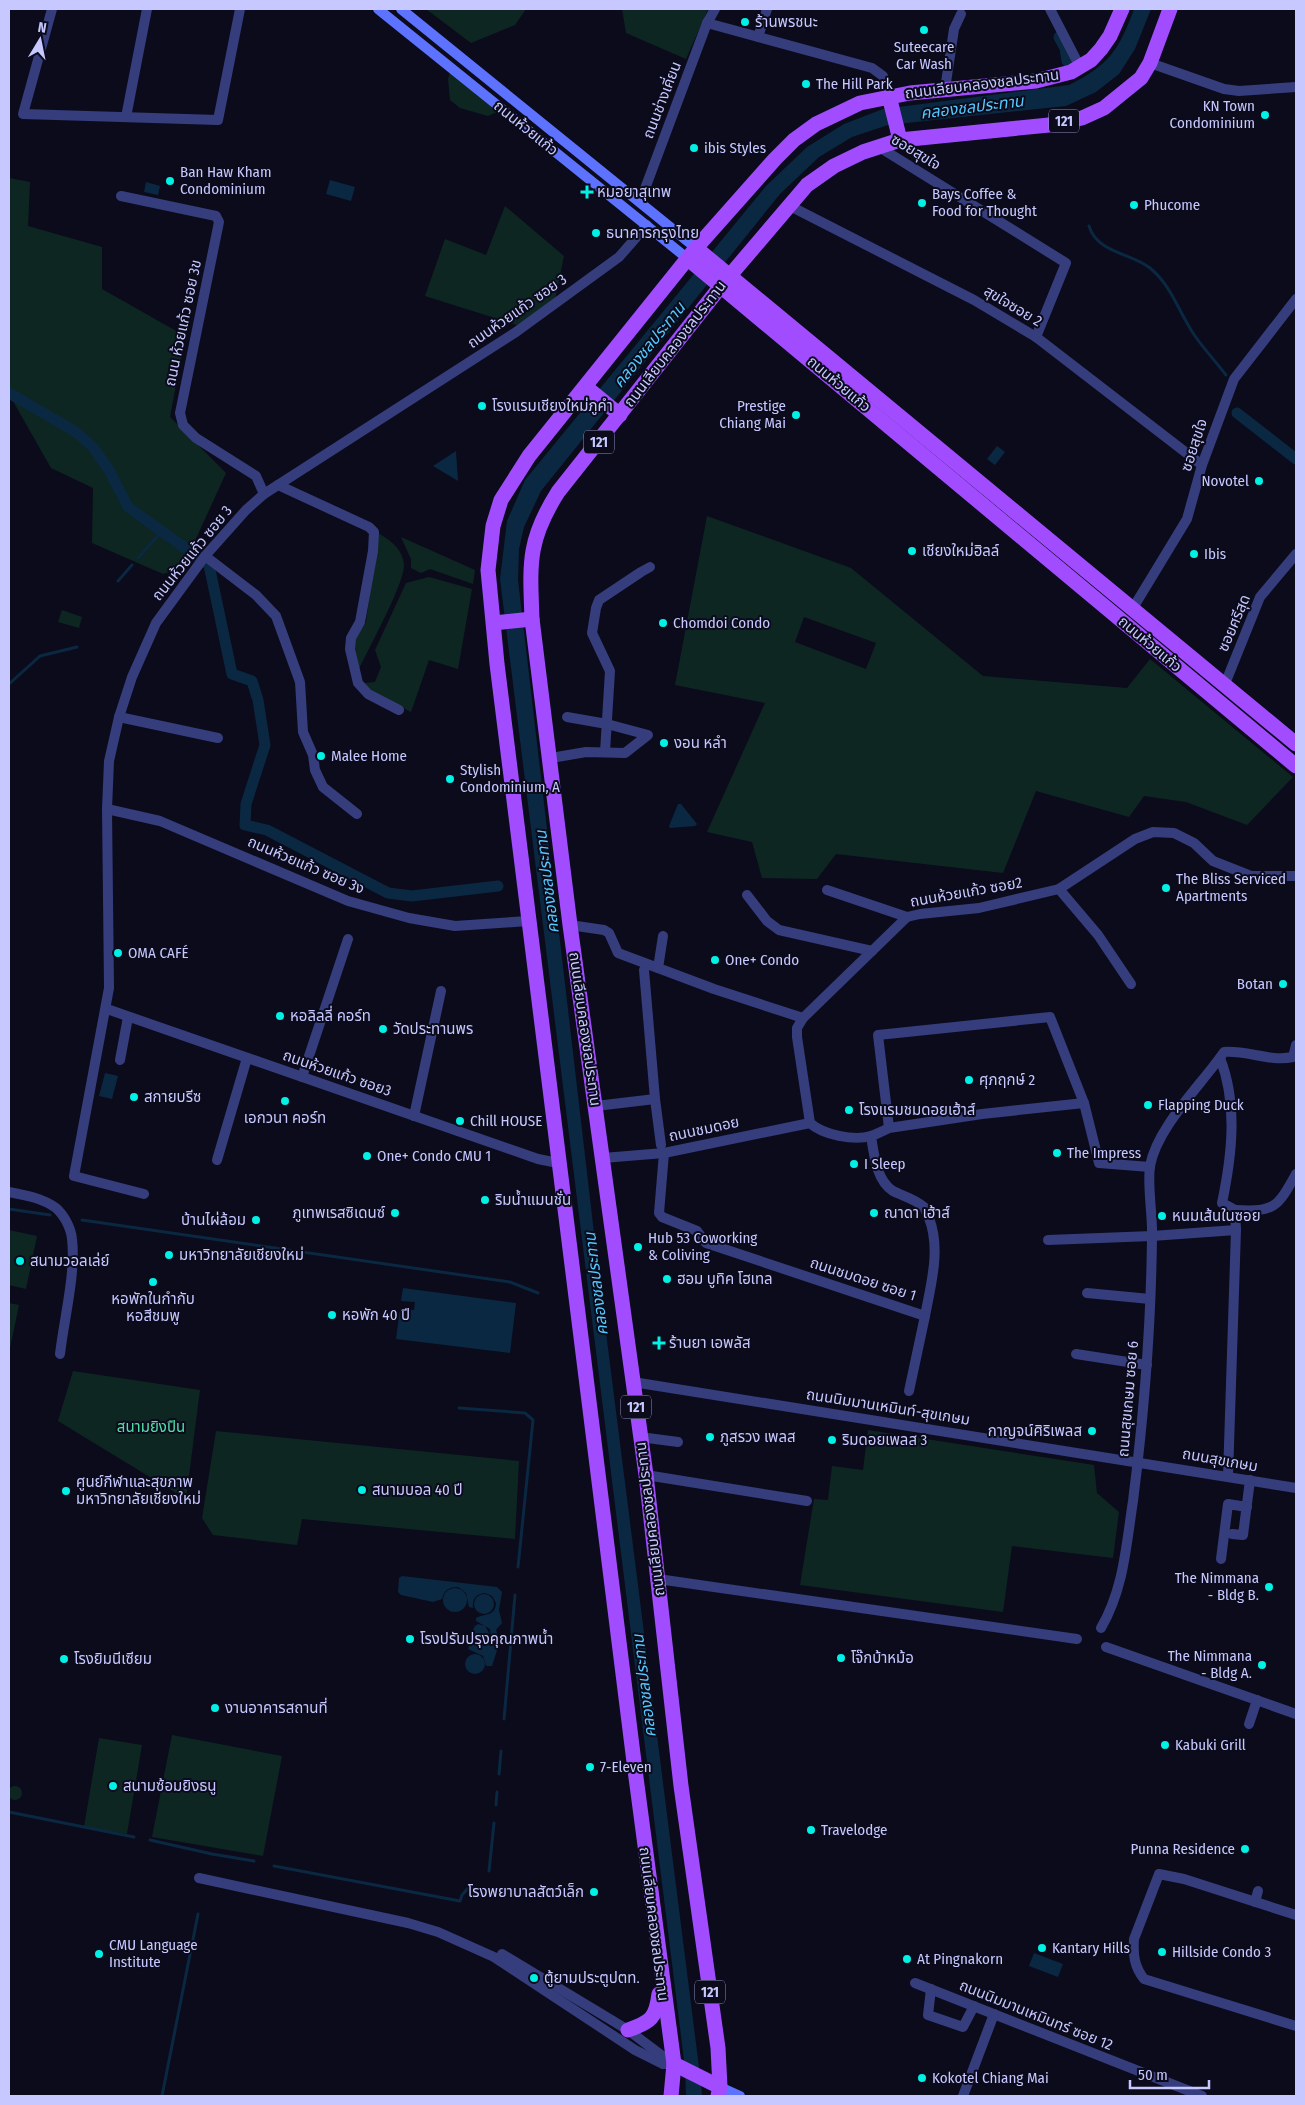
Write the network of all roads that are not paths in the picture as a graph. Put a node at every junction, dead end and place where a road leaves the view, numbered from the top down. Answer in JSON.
{"nodes":[{"id":1,"x":52,"y":9,"type":"edge"},
{"id":2,"x":147,"y":9,"type":"edge"},
{"id":3,"x":240,"y":9,"type":"edge"},
{"id":4,"x":378,"y":9,"type":"edge"},
{"id":5,"x":401,"y":9,"type":"edge"},
{"id":6,"x":715,"y":9,"type":"edge"},
{"id":7,"x":767,"y":9,"type":"edge"},
{"id":8,"x":1050,"y":9,"type":"edge"},
{"id":9,"x":1170,"y":9,"type":"edge"},
{"id":10,"x":1118,"y":10,"type":"edge"},
{"id":11,"x":961,"y":14,"type":"dead end"},
{"id":12,"x":707,"y":23,"type":"junction"},
{"id":13,"x":758,"y":36,"type":"junction"},
{"id":14,"x":1150,"y":63,"type":"junction"},
{"id":15,"x":1080,"y":68,"type":"junction"},
{"id":16,"x":1296,"y":87,"type":"edge"},
{"id":17,"x":945,"y":89,"type":"junction"},
{"id":18,"x":889,"y":96,"type":"junction"},
{"id":19,"x":126,"y":117,"type":"junction"},
{"id":20,"x":900,"y":140,"type":"junction"},
{"id":21,"x":879,"y":147,"type":"junction"},
{"id":22,"x":121,"y":196,"type":"dead end"},
{"id":23,"x":640,"y":202,"type":"junction"},
{"id":24,"x":788,"y":205,"type":"junction"},
{"id":25,"x":647,"y":225,"type":"junction"},
{"id":26,"x":692,"y":253,"type":"junction"},
{"id":27,"x":725,"y":281,"type":"junction"},
{"id":28,"x":1296,"y":299,"type":"edge"},
{"id":29,"x":1036,"y":337,"type":"junction"},
{"id":30,"x":589,"y":390,"type":"junction"},
{"id":31,"x":616,"y":412,"type":"junction"},
{"id":32,"x":1202,"y":466,"type":"junction"},
{"id":33,"x":278,"y":485,"type":"junction"},
{"id":34,"x":264,"y":494,"type":"junction"},
{"id":35,"x":1296,"y":554,"type":"edge"},
{"id":36,"x":204,"y":556,"type":"junction"},
{"id":37,"x":650,"y":568,"type":"dead end"},
{"id":38,"x":1133,"y":608,"type":"junction"},
{"id":39,"x":529,"y":620,"type":"junction"},
{"id":40,"x":1123,"y":621,"type":"junction"},
{"id":41,"x":497,"y":623,"type":"junction"},
{"id":42,"x":1225,"y":684,"type":"junction"},
{"id":43,"x":399,"y":710,"type":"dead end"},
{"id":44,"x":119,"y":717,"type":"junction"},
{"id":45,"x":568,"y":717,"type":"dead end"},
{"id":46,"x":607,"y":724,"type":"junction"},
{"id":47,"x":218,"y":738,"type":"dead end"},
{"id":48,"x":1296,"y":744,"type":"edge"},
{"id":49,"x":605,"y":752,"type":"junction"},
{"id":50,"x":551,"y":758,"type":"junction"},
{"id":51,"x":1296,"y":766,"type":"edge"},
{"id":52,"x":107,"y":810,"type":"junction"},
{"id":53,"x":357,"y":814,"type":"dead end"},
{"id":54,"x":1296,"y":876,"type":"edge"},
{"id":55,"x":1059,"y":889,"type":"junction"},
{"id":56,"x":827,"y":890,"type":"dead end"},
{"id":57,"x":747,"y":894,"type":"dead end"},
{"id":58,"x":908,"y":917,"type":"junction"},
{"id":59,"x":528,"y":920,"type":"junction"},
{"id":60,"x":570,"y":926,"type":"junction"},
{"id":61,"x":663,"y":936,"type":"dead end"},
{"id":62,"x":348,"y":939,"type":"dead end"},
{"id":63,"x":872,"y":951,"type":"junction"},
{"id":64,"x":658,"y":968,"type":"junction"},
{"id":65,"x":644,"y":970,"type":"dead end"},
{"id":66,"x":1131,"y":984,"type":"dead end"},
{"id":67,"x":441,"y":991,"type":"dead end"},
{"id":68,"x":107,"y":1009,"type":"junction"},
{"id":69,"x":128,"y":1017,"type":"junction"},
{"id":70,"x":803,"y":1018,"type":"junction"},
{"id":71,"x":1296,"y":1045,"type":"edge"},
{"id":72,"x":1295,"y":1057,"type":"edge"},
{"id":73,"x":247,"y":1058,"type":"junction"},
{"id":74,"x":1220,"y":1058,"type":"junction"},
{"id":75,"x":120,"y":1060,"type":"dead end"},
{"id":76,"x":302,"y":1077,"type":"junction"},
{"id":77,"x":655,"y":1099,"type":"junction"},
{"id":78,"x":1084,"y":1103,"type":"junction"},
{"id":79,"x":596,"y":1106,"type":"junction"},
{"id":80,"x":414,"y":1116,"type":"junction"},
{"id":81,"x":810,"y":1123,"type":"junction"},
{"id":82,"x":889,"y":1128,"type":"junction"},
{"id":83,"x":870,"y":1136,"type":"junction"},
{"id":84,"x":663,"y":1149,"type":"junction"},
{"id":85,"x":603,"y":1158,"type":"junction"},
{"id":86,"x":217,"y":1160,"type":"dead end"},
{"id":87,"x":558,"y":1163,"type":"junction"},
{"id":88,"x":1150,"y":1166,"type":"junction"},
{"id":89,"x":1296,"y":1174,"type":"edge"},
{"id":90,"x":9,"y":1192,"type":"edge"},
{"id":91,"x":144,"y":1194,"type":"dead end"},
{"id":92,"x":1235,"y":1210,"type":"junction"},
{"id":93,"x":1236,"y":1230,"type":"junction"},
{"id":94,"x":1152,"y":1236,"type":"junction"},
{"id":95,"x":1048,"y":1240,"type":"dead end"},
{"id":96,"x":1087,"y":1293,"type":"dead end"},
{"id":97,"x":1150,"y":1299,"type":"junction"},
{"id":98,"x":925,"y":1316,"type":"junction"},
{"id":99,"x":60,"y":1354,"type":"dead end"},
{"id":100,"x":1076,"y":1354,"type":"dead end"},
{"id":101,"x":1147,"y":1365,"type":"junction"},
{"id":102,"x":633,"y":1382,"type":"junction"},
{"id":103,"x":909,"y":1391,"type":"dead end"},
{"id":104,"x":640,"y":1437,"type":"junction"},
{"id":105,"x":678,"y":1442,"type":"dead end"},
{"id":106,"x":1138,"y":1462,"type":"junction"},
{"id":107,"x":646,"y":1475,"type":"junction"},
{"id":108,"x":1228,"y":1476,"type":"junction"},
{"id":109,"x":1250,"y":1480,"type":"junction"},
{"id":110,"x":1296,"y":1488,"type":"edge"},
{"id":111,"x":807,"y":1501,"type":"dead end"},
{"id":112,"x":1246,"y":1506,"type":"junction"},
{"id":113,"x":1232,"y":1534,"type":"dead end"},
{"id":114,"x":1221,"y":1559,"type":"dead end"},
{"id":115,"x":658,"y":1579,"type":"junction"},
{"id":116,"x":1101,"y":1628,"type":"dead end"},
{"id":117,"x":1077,"y":1639,"type":"dead end"},
{"id":118,"x":1106,"y":1647,"type":"dead end"},
{"id":119,"x":1256,"y":1700,"type":"junction"},
{"id":120,"x":1296,"y":1714,"type":"edge"},
{"id":121,"x":1249,"y":1724,"type":"dead end"},
{"id":122,"x":1258,"y":1891,"type":"dead end"},
{"id":123,"x":1255,"y":1902,"type":"junction"},
{"id":124,"x":1296,"y":1915,"type":"edge"},
{"id":125,"x":661,"y":1976,"type":"junction"},
{"id":126,"x":915,"y":1983,"type":"dead end"},
{"id":127,"x":931,"y":1989,"type":"junction"},
{"id":128,"x":974,"y":2006,"type":"junction"},
{"id":129,"x":994,"y":2014,"type":"junction"},
{"id":130,"x":1296,"y":2026,"type":"edge"},
{"id":131,"x":628,"y":2030,"type":"junction"},
{"id":132,"x":676,"y":2066,"type":"junction"},
{"id":133,"x":715,"y":2088,"type":"edge"},
{"id":134,"x":671,"y":2096,"type":"edge"},
{"id":135,"x":740,"y":2096,"type":"edge"},
{"id":136,"x":963,"y":2096,"type":"edge"},
{"id":137,"x":1202,"y":2096,"type":"edge"}],
"edges":[{"from":1,"to":19,"type":"street"},
{"from":2,"to":19,"type":"street"},
{"from":3,"to":19,"type":"street"},
{"from":4,"to":25,"type":"main road","name":"ถนนห้วยแก้ว"},
{"from":5,"to":23,"type":"main road","name":"ถนนห้วยแก้ว"},
{"from":6,"to":12,"type":"street","name":"ถนนช่างเคี่ยน"},
{"from":7,"to":13,"type":"street"},
{"from":8,"to":15,"type":"street"},
{"from":9,"to":14,"type":"main road","name":"ถนนเลียบคลองชลประทาน","number":"121"},
{"from":10,"to":15,"type":"main road","name":"ถนนเลียบคลองชลประทาน"},
{"from":11,"to":17,"type":"street"},
{"from":12,"to":13,"type":"street"},
{"from":12,"to":23,"type":"street","name":"ถนนช่างเคี่ยน"},
{"from":13,"to":18,"type":"street"},
{"from":14,"to":16,"type":"street"},
{"from":14,"to":20,"type":"main road","name":"ถนนเลียบคลองชลประทาน","number":"121"},
{"from":15,"to":17,"type":"main road","name":"ถนนเลียบคลองชลประทาน"},
{"from":17,"to":18,"type":"main road","name":"ถนนเลียบคลองชลประทาน"},
{"from":18,"to":20,"type":"main road"},
{"from":18,"to":26,"type":"main road","name":"ถนนเลียบคลองชลประทาน"},
{"from":20,"to":21,"type":"main road","name":"ถนนเลียบคลองชลประทาน","number":"121"},
{"from":21,"to":24,"type":"main road","name":"ถนนเลียบคลองชลประทาน","number":"121"},
{"from":21,"to":29,"type":"street","name":"ซอยสุขใจ"},
{"from":22,"to":34,"type":"street","name":"ถนน ห้วยแก้ว ซอย 3ข"},
{"from":23,"to":26,"type":"main road","name":"ถนนห้วยแก้ว"},
{"from":24,"to":27,"type":"main road","name":"ถนนเลียบคลองชลประทาน","number":"121"},
{"from":24,"to":29,"type":"street","name":"สุขใจซอย 2"},
{"from":25,"to":26,"type":"main road","name":"ถนนห้วยแก้ว"},
{"from":25,"to":33,"type":"street","name":"ถนนห้วยแก้ว ซอย 3"},
{"from":26,"to":27,"type":"main road","name":"ถนนห้วยแก้ว"},
{"from":26,"to":30,"type":"main road","name":"ถนนเลียบคลองชลประทาน"},
{"from":27,"to":31,"type":"main road","name":"ถนนเลียบคลองชลประทาน","number":"121"},
{"from":27,"to":38,"type":"main road","name":"ถนนห้วยแก้ว"},
{"from":27,"to":40,"type":"main road","name":"ถนนห้วยแก้ว"},
{"from":28,"to":32,"type":"street","name":"ซอยสุขใจ"},
{"from":29,"to":32,"type":"street","name":"สุขใจซอย 2"},
{"from":30,"to":31,"type":"main road"},
{"from":30,"to":41,"type":"main road","name":"ถนนเลียบคลองชลประทาน"},
{"from":31,"to":39,"type":"main road","name":"ถนนเลียบคลองชลประทาน","number":"121"},
{"from":32,"to":38,"type":"street","name":"ซอยสุขใจ"},
{"from":33,"to":34,"type":"street","name":"ถนนห้วยแก้ว ซอย 3"},
{"from":33,"to":43,"type":"street"},
{"from":34,"to":36,"type":"street","name":"ถนนห้วยแก้ว ซอย 3"},
{"from":35,"to":42,"type":"street","name":"ซอยศรีสุด"},
{"from":36,"to":44,"type":"street","name":"ถนนห้วยแก้ว ซอย 3"},
{"from":36,"to":53,"type":"street"},
{"from":37,"to":46,"type":"street"},
{"from":38,"to":40,"type":"main road"},
{"from":38,"to":42,"type":"main road","name":"ถนนห้วยแก้ว"},
{"from":39,"to":41,"type":"main road"},
{"from":39,"to":50,"type":"main road","name":"ถนนเลียบคลองชลประทาน","number":"121"},
{"from":40,"to":51,"type":"main road","name":"ถนนห้วยแก้ว"},
{"from":41,"to":59,"type":"main road","name":"ถนนเลียบคลองชลประทาน"},
{"from":42,"to":48,"type":"main road","name":"ถนนห้วยแก้ว"},
{"from":44,"to":47,"type":"street"},
{"from":44,"to":52,"type":"street","name":"ถนนห้วยแก้ว ซอย 3"},
{"from":45,"to":46,"type":"street"},
{"from":46,"to":49,"type":"street"},
{"from":46,"to":49,"type":"street"},
{"from":49,"to":50,"type":"street"},
{"from":50,"to":60,"type":"main road","name":"ถนนเลียบคลองชลประทาน","number":"121"},
{"from":52,"to":59,"type":"street","name":"ถนนห้วยแก้ว ซอย 3ง"},
{"from":52,"to":68,"type":"street","name":"ถนนห้วยแก้ว ซอย 3"},
{"from":54,"to":55,"type":"street","name":"ถนนห้วยแก้ว ซอย2"},
{"from":55,"to":58,"type":"street","name":"ถนนห้วยแก้ว ซอย2"},
{"from":55,"to":66,"type":"street"},
{"from":56,"to":58,"type":"street"},
{"from":57,"to":63,"type":"street"},
{"from":58,"to":63,"type":"street","name":"ถนนห้วยแก้ว ซอย2"},
{"from":59,"to":87,"type":"main road","name":"ถนนเลียบคลองชลประทาน"},
{"from":60,"to":64,"type":"street"},
{"from":60,"to":79,"type":"main road","name":"ถนนเลียบคลองชลประทาน","number":"121"},
{"from":61,"to":64,"type":"street"},
{"from":62,"to":76,"type":"street"},
{"from":63,"to":70,"type":"street","name":"ถนนห้วยแก้ว ซอย2"},
{"from":64,"to":70,"type":"street"},
{"from":65,"to":77,"type":"street"},
{"from":67,"to":80,"type":"street"},
{"from":68,"to":69,"type":"street","name":"ถนนห้วยแก้ว ซอย3"},
{"from":68,"to":91,"type":"street","name":"ถนนห้วยแก้ว ซอย 3"},
{"from":69,"to":73,"type":"street","name":"ถนนห้วยแก้ว ซอย3"},
{"from":69,"to":75,"type":"street"},
{"from":70,"to":81,"type":"street"},
{"from":71,"to":72,"type":"street"},
{"from":72,"to":74,"type":"street"},
{"from":73,"to":76,"type":"street","name":"ถนนห้วยแก้ว ซอย3"},
{"from":73,"to":86,"type":"street"},
{"from":74,"to":88,"type":"street"},
{"from":74,"to":92,"type":"street"},
{"from":76,"to":80,"type":"street","name":"ถนนห้วยแก้ว ซอย3"},
{"from":77,"to":79,"type":"street"},
{"from":77,"to":84,"type":"street"},
{"from":78,"to":82,"type":"street"},
{"from":78,"to":82,"type":"street"},
{"from":78,"to":88,"type":"street"},
{"from":79,"to":85,"type":"main road","name":"ถนนเลียบคลองชลประทาน","number":"121"},
{"from":80,"to":87,"type":"street","name":"ถนนห้วยแก้ว ซอย3"},
{"from":81,"to":83,"type":"street"},
{"from":81,"to":84,"type":"street","name":"ถนนชมดอย"},
{"from":82,"to":83,"type":"street"},
{"from":83,"to":98,"type":"street","name":"ถนนชมดอย ซอย 1"},
{"from":84,"to":85,"type":"street","name":"ถนนชมดอย"},
{"from":84,"to":98,"type":"street","name":"ถนนชมดอย ซอย 1"},
{"from":85,"to":102,"type":"main road","name":"ถนนเลียบคลองชลประทาน","number":"121"},
{"from":87,"to":125,"type":"main road","name":"ถนนเลียบคลองชลประทาน"},
{"from":88,"to":94,"type":"street","name":"ถนนสุขเกษม ซอย 6"},
{"from":89,"to":92,"type":"street"},
{"from":90,"to":99,"type":"street"},
{"from":92,"to":93,"type":"street"},
{"from":93,"to":94,"type":"street"},
{"from":93,"to":108,"type":"street"},
{"from":94,"to":95,"type":"street"},
{"from":94,"to":97,"type":"street","name":"ถนนสุขเกษม ซอย 6"},
{"from":96,"to":97,"type":"street"},
{"from":97,"to":101,"type":"street","name":"ถนนสุขเกษม ซอย 6"},
{"from":98,"to":103,"type":"street"},
{"from":100,"to":101,"type":"street"},
{"from":101,"to":106,"type":"street","name":"ถนนสุขเกษม ซอย 6"},
{"from":102,"to":104,"type":"main road","name":"ถนนเลียบคลองชลประทาน","number":"121"},
{"from":102,"to":106,"type":"street","name":"ถนนนิมมานเหมินท์-สุขเกษม"},
{"from":104,"to":105,"type":"street"},
{"from":104,"to":107,"type":"main road","name":"ถนนเลียบคลองชลประทาน","number":"121"},
{"from":106,"to":108,"type":"street","name":"ถนนสุขเกษม"},
{"from":106,"to":116,"type":"street","name":"ถนนสุขเกษม ซอย 6"},
{"from":107,"to":111,"type":"street"},
{"from":107,"to":115,"type":"main road","name":"ถนนเลียบคลองชลประทาน","number":"121"},
{"from":108,"to":109,"type":"street","name":"ถนนสุขเกษม"},
{"from":109,"to":110,"type":"street","name":"ถนนสุขเกษม"},
{"from":109,"to":112,"type":"street"},
{"from":112,"to":113,"type":"street"},
{"from":112,"to":114,"type":"street"},
{"from":115,"to":117,"type":"street"},
{"from":115,"to":133,"type":"main road","name":"ถนนเลียบคลองชลประทาน","number":"121"},
{"from":118,"to":119,"type":"street"},
{"from":119,"to":120,"type":"street"},
{"from":119,"to":121,"type":"street"},
{"from":122,"to":123,"type":"street"},
{"from":123,"to":124,"type":"street"},
{"from":123,"to":130,"type":"street"},
{"from":125,"to":131,"type":"main road"},
{"from":125,"to":132,"type":"main road","name":"ถนนเลียบคลองชลประทาน"},
{"from":126,"to":127,"type":"street","name":"ถนนนิมมานเหมินทร์ ซอย 12"},
{"from":127,"to":128,"type":"street","name":"ถนนนิมมานเหมินทร์ ซอย 12"},
{"from":127,"to":128,"type":"street"},
{"from":128,"to":129,"type":"street","name":"ถนนนิมมานเหมินทร์ ซอย 12"},
{"from":129,"to":136,"type":"street"},
{"from":129,"to":137,"type":"street","name":"ถนนนิมมานเหมินทร์ ซอย 12"},
{"from":131,"to":132,"type":"street"},
{"from":131,"to":132,"type":"street"},
{"from":132,"to":133,"type":"main road"},
{"from":132,"to":134,"type":"main road","name":"ถนนเลียบคลองชลประทาน"},
{"from":133,"to":135,"type":"main road"}]}
